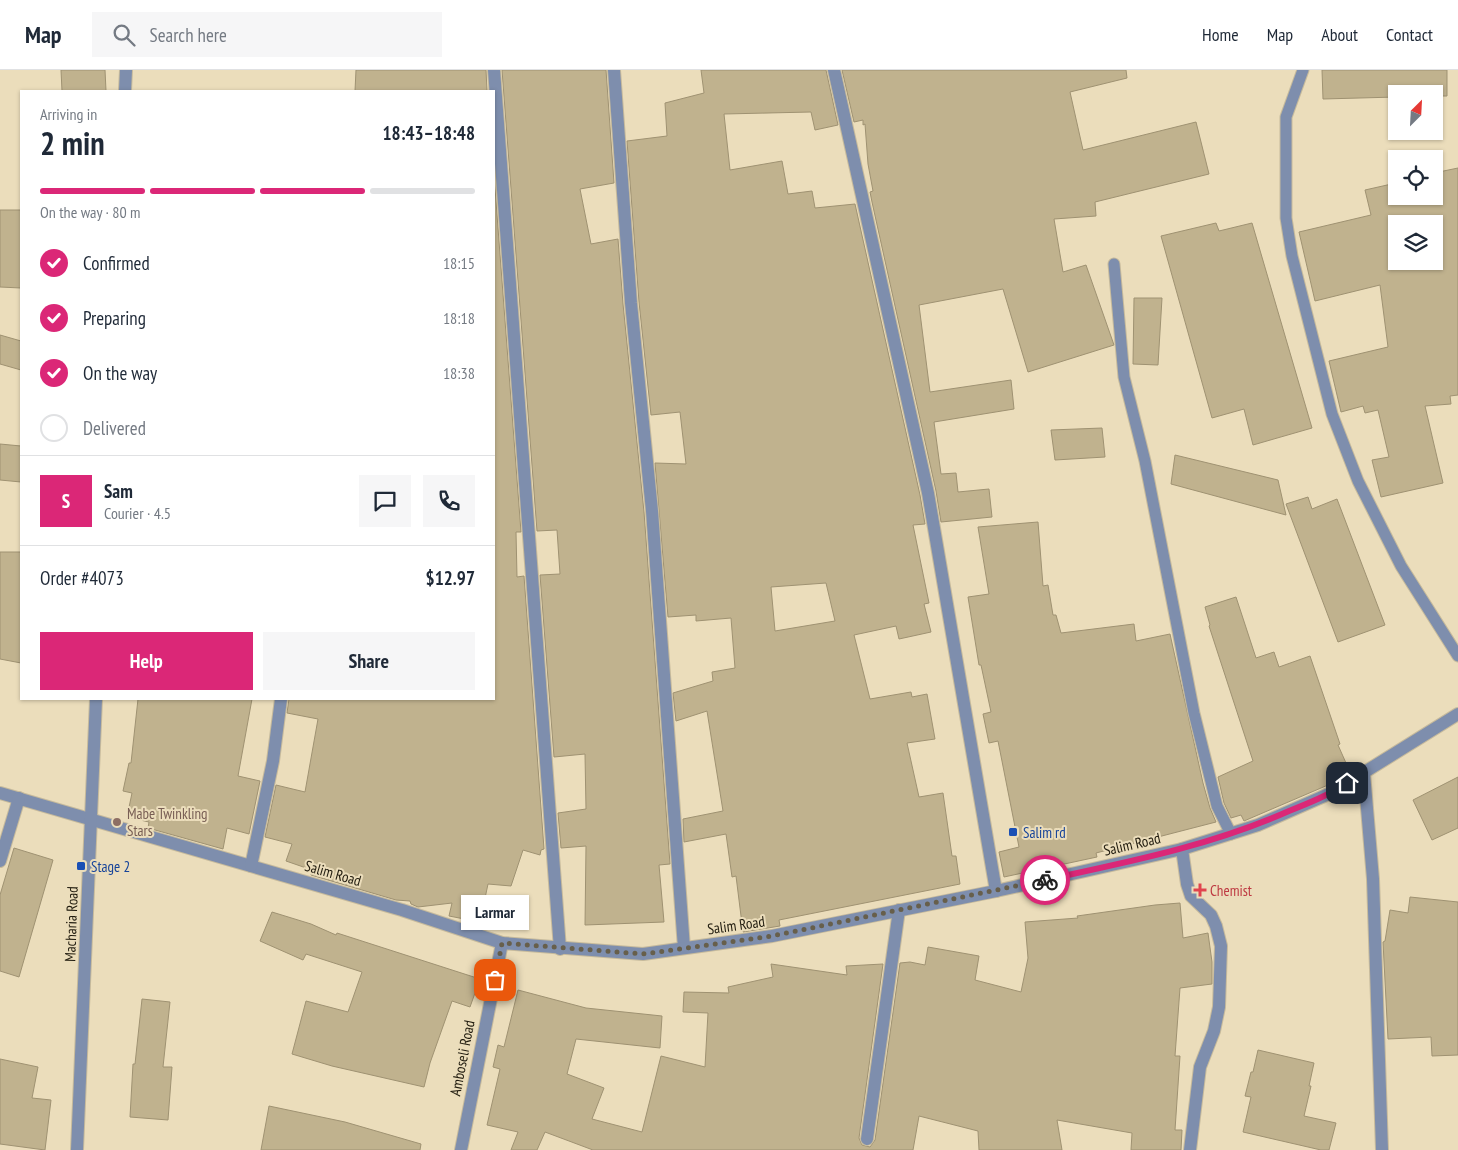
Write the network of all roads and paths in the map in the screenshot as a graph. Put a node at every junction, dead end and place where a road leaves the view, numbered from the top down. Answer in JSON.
{"nodes":[{"id":1,"x":126,"y":70,"type":"edge"},
{"id":2,"x":494,"y":70,"type":"edge"},
{"id":3,"x":614,"y":70,"type":"edge"},
{"id":4,"x":834,"y":70,"type":"edge"},
{"id":5,"x":1303,"y":70,"type":"edge"},
{"id":6,"x":125,"y":90,"type":"edge"},
{"id":7,"x":1114,"y":264,"type":"dead end"},
{"id":8,"x":1458,"y":656,"type":"edge"},
{"id":9,"x":96,"y":700,"type":"edge"},
{"id":10,"x":281,"y":700,"type":"edge"},
{"id":11,"x":1458,"y":714,"type":"edge"},
{"id":12,"x":1364,"y":773,"type":"junction"},
{"id":13,"x":0,"y":793,"type":"edge"},
{"id":14,"x":19,"y":798,"type":"junction"},
{"id":15,"x":92,"y":819,"type":"junction"},
{"id":16,"x":1231,"y":834,"type":"junction"},
{"id":17,"x":1182,"y":849,"type":"junction"},
{"id":18,"x":0,"y":861,"type":"edge"},
{"id":19,"x":251,"y":866,"type":"junction"},
{"id":20,"x":996,"y":891,"type":"junction"},
{"id":21,"x":899,"y":910,"type":"junction"},
{"id":22,"x":502,"y":943,"type":"junction"},
{"id":23,"x":684,"y":948,"type":"junction"},
{"id":24,"x":560,"y":949,"type":"junction"},
{"id":25,"x":867,"y":1139,"type":"dead end"},
{"id":26,"x":77,"y":1150,"type":"edge"},
{"id":27,"x":461,"y":1150,"type":"edge"},
{"id":28,"x":1190,"y":1150,"type":"edge"},
{"id":29,"x":1382,"y":1150,"type":"edge"}],
"edges":[{"from":1,"to":6,"type":"street"},
{"from":2,"to":24,"type":"street"},
{"from":3,"to":23,"type":"street"},
{"from":4,"to":20,"type":"street"},
{"from":5,"to":8,"type":"lane"},
{"from":7,"to":16,"type":"lane"},
{"from":9,"to":15,"type":"street","name":"Macharia Road"},
{"from":10,"to":19,"type":"street"},
{"from":11,"to":12,"type":"street","name":"Salim Road"},
{"from":12,"to":16,"type":"street","name":"Salim Road"},
{"from":12,"to":29,"type":"street"},
{"from":13,"to":14,"type":"street","name":"Salim Road"},
{"from":14,"to":15,"type":"street","name":"Salim Road"},
{"from":14,"to":18,"type":"street"},
{"from":15,"to":19,"type":"street","name":"Salim Road"},
{"from":15,"to":26,"type":"street","name":"Macharia Road"},
{"from":16,"to":17,"type":"street","name":"Salim Road"},
{"from":17,"to":20,"type":"street","name":"Salim Road"},
{"from":17,"to":28,"type":"street"},
{"from":19,"to":22,"type":"street","name":"Salim Road"},
{"from":20,"to":21,"type":"street","name":"Salim Road"},
{"from":21,"to":23,"type":"street","name":"Salim Road"},
{"from":21,"to":25,"type":"street"},
{"from":22,"to":24,"type":"street","name":"Salim Road"},
{"from":22,"to":27,"type":"street","name":"Amboseli Road"},
{"from":23,"to":24,"type":"street","name":"Salim Road"}]}
